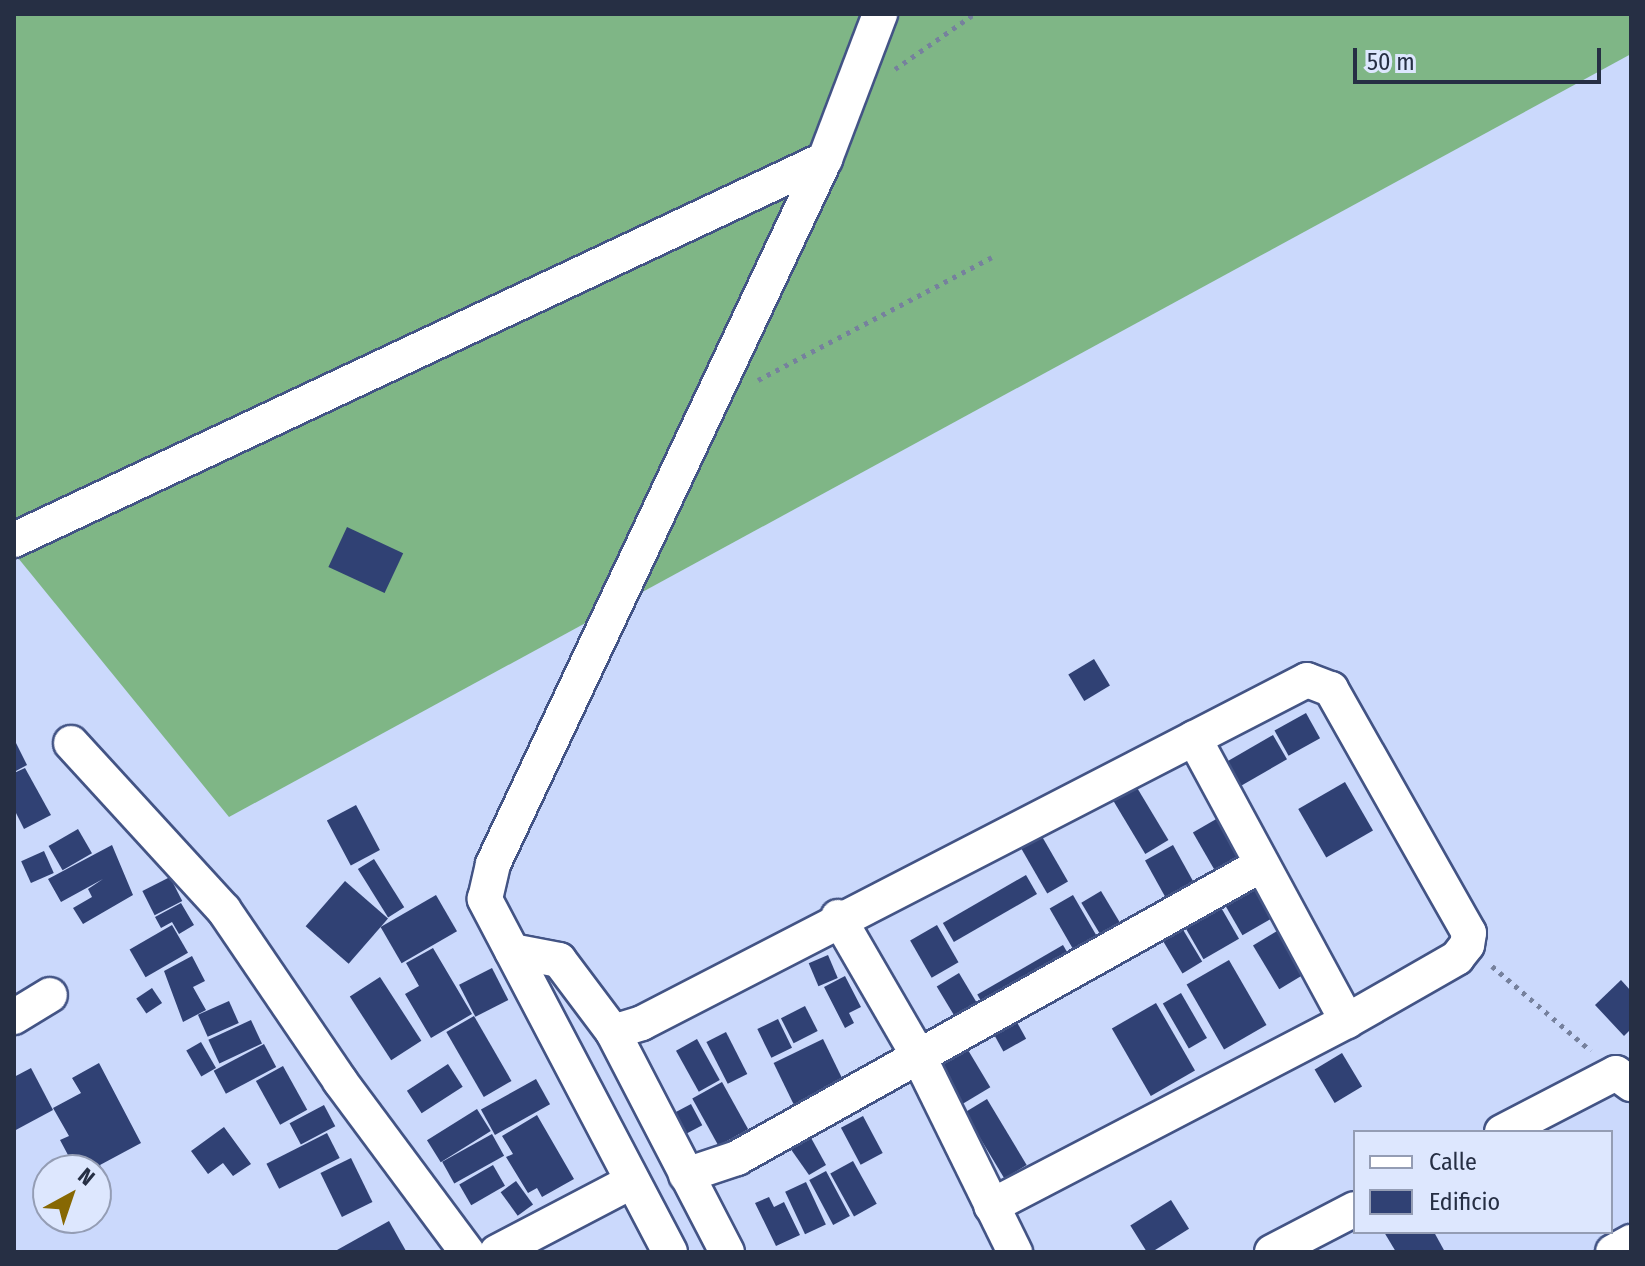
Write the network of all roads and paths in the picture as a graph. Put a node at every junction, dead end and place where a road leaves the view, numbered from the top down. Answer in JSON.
{"nodes":[{"id":1,"x":880,"y":14,"type":"edge"},
{"id":2,"x":974,"y":14,"type":"edge"},
{"id":3,"x":846,"y":105,"type":"junction"},
{"id":4,"x":825,"y":159,"type":"junction"},
{"id":5,"x":992,"y":257,"type":"dead end"},
{"id":6,"x":707,"y":406,"type":"junction"},
{"id":7,"x":14,"y":540,"type":"edge"},
{"id":8,"x":1194,"y":738,"type":"junction"},
{"id":9,"x":71,"y":743,"type":"dead end"},
{"id":10,"x":1261,"y":865,"type":"junction"},
{"id":11,"x":838,"y":917,"type":"junction"},
{"id":12,"x":1467,"y":945,"type":"junction"},
{"id":13,"x":512,"y":951,"type":"junction"},
{"id":14,"x":50,"y":995,"type":"dead end"},
{"id":15,"x":14,"y":1017,"type":"edge"},
{"id":16,"x":1347,"y":1021,"type":"junction"},
{"id":17,"x":613,"y":1032,"type":"junction"},
{"id":18,"x":918,"y":1055,"type":"junction"},
{"id":19,"x":1624,"y":1078,"type":"edge"},
{"id":20,"x":1507,"y":1130,"type":"edge"},
{"id":21,"x":686,"y":1175,"type":"junction"},
{"id":22,"x":631,"y":1182,"type":"junction"},
{"id":23,"x":991,"y":1206,"type":"junction"},
{"id":24,"x":1353,"y":1210,"type":"edge"},
{"id":25,"x":1631,"y":1242,"type":"edge"},
{"id":26,"x":467,"y":1252,"type":"edge"},
{"id":27,"x":497,"y":1252,"type":"edge"},
{"id":28,"x":670,"y":1252,"type":"edge"},
{"id":29,"x":727,"y":1252,"type":"edge"},
{"id":30,"x":1015,"y":1252,"type":"edge"},
{"id":31,"x":1272,"y":1252,"type":"edge"},
{"id":32,"x":1613,"y":1252,"type":"edge"}],
"edges":[{"from":1,"to":3,"type":"street"},
{"from":2,"to":3,"type":"path"},
{"from":3,"to":4,"type":"street"},
{"from":4,"to":6,"type":"street"},
{"from":4,"to":7,"type":"street"},
{"from":5,"to":6,"type":"path"},
{"from":6,"to":13,"type":"street"},
{"from":8,"to":10,"type":"street"},
{"from":8,"to":11,"type":"street"},
{"from":8,"to":12,"type":"street"},
{"from":9,"to":26,"type":"street"},
{"from":10,"to":16,"type":"street"},
{"from":10,"to":18,"type":"street"},
{"from":11,"to":17,"type":"street"},
{"from":11,"to":18,"type":"street"},
{"from":12,"to":16,"type":"street"},
{"from":12,"to":19,"type":"path"},
{"from":13,"to":17,"type":"street"},
{"from":13,"to":22,"type":"street"},
{"from":14,"to":15,"type":"street"},
{"from":16,"to":23,"type":"street"},
{"from":17,"to":21,"type":"street"},
{"from":18,"to":21,"type":"street"},
{"from":18,"to":23,"type":"street"},
{"from":19,"to":20,"type":"street"},
{"from":21,"to":29,"type":"street"},
{"from":22,"to":27,"type":"street"},
{"from":22,"to":28,"type":"street"},
{"from":23,"to":30,"type":"street"},
{"from":24,"to":31,"type":"street"},
{"from":25,"to":32,"type":"street"}]}
